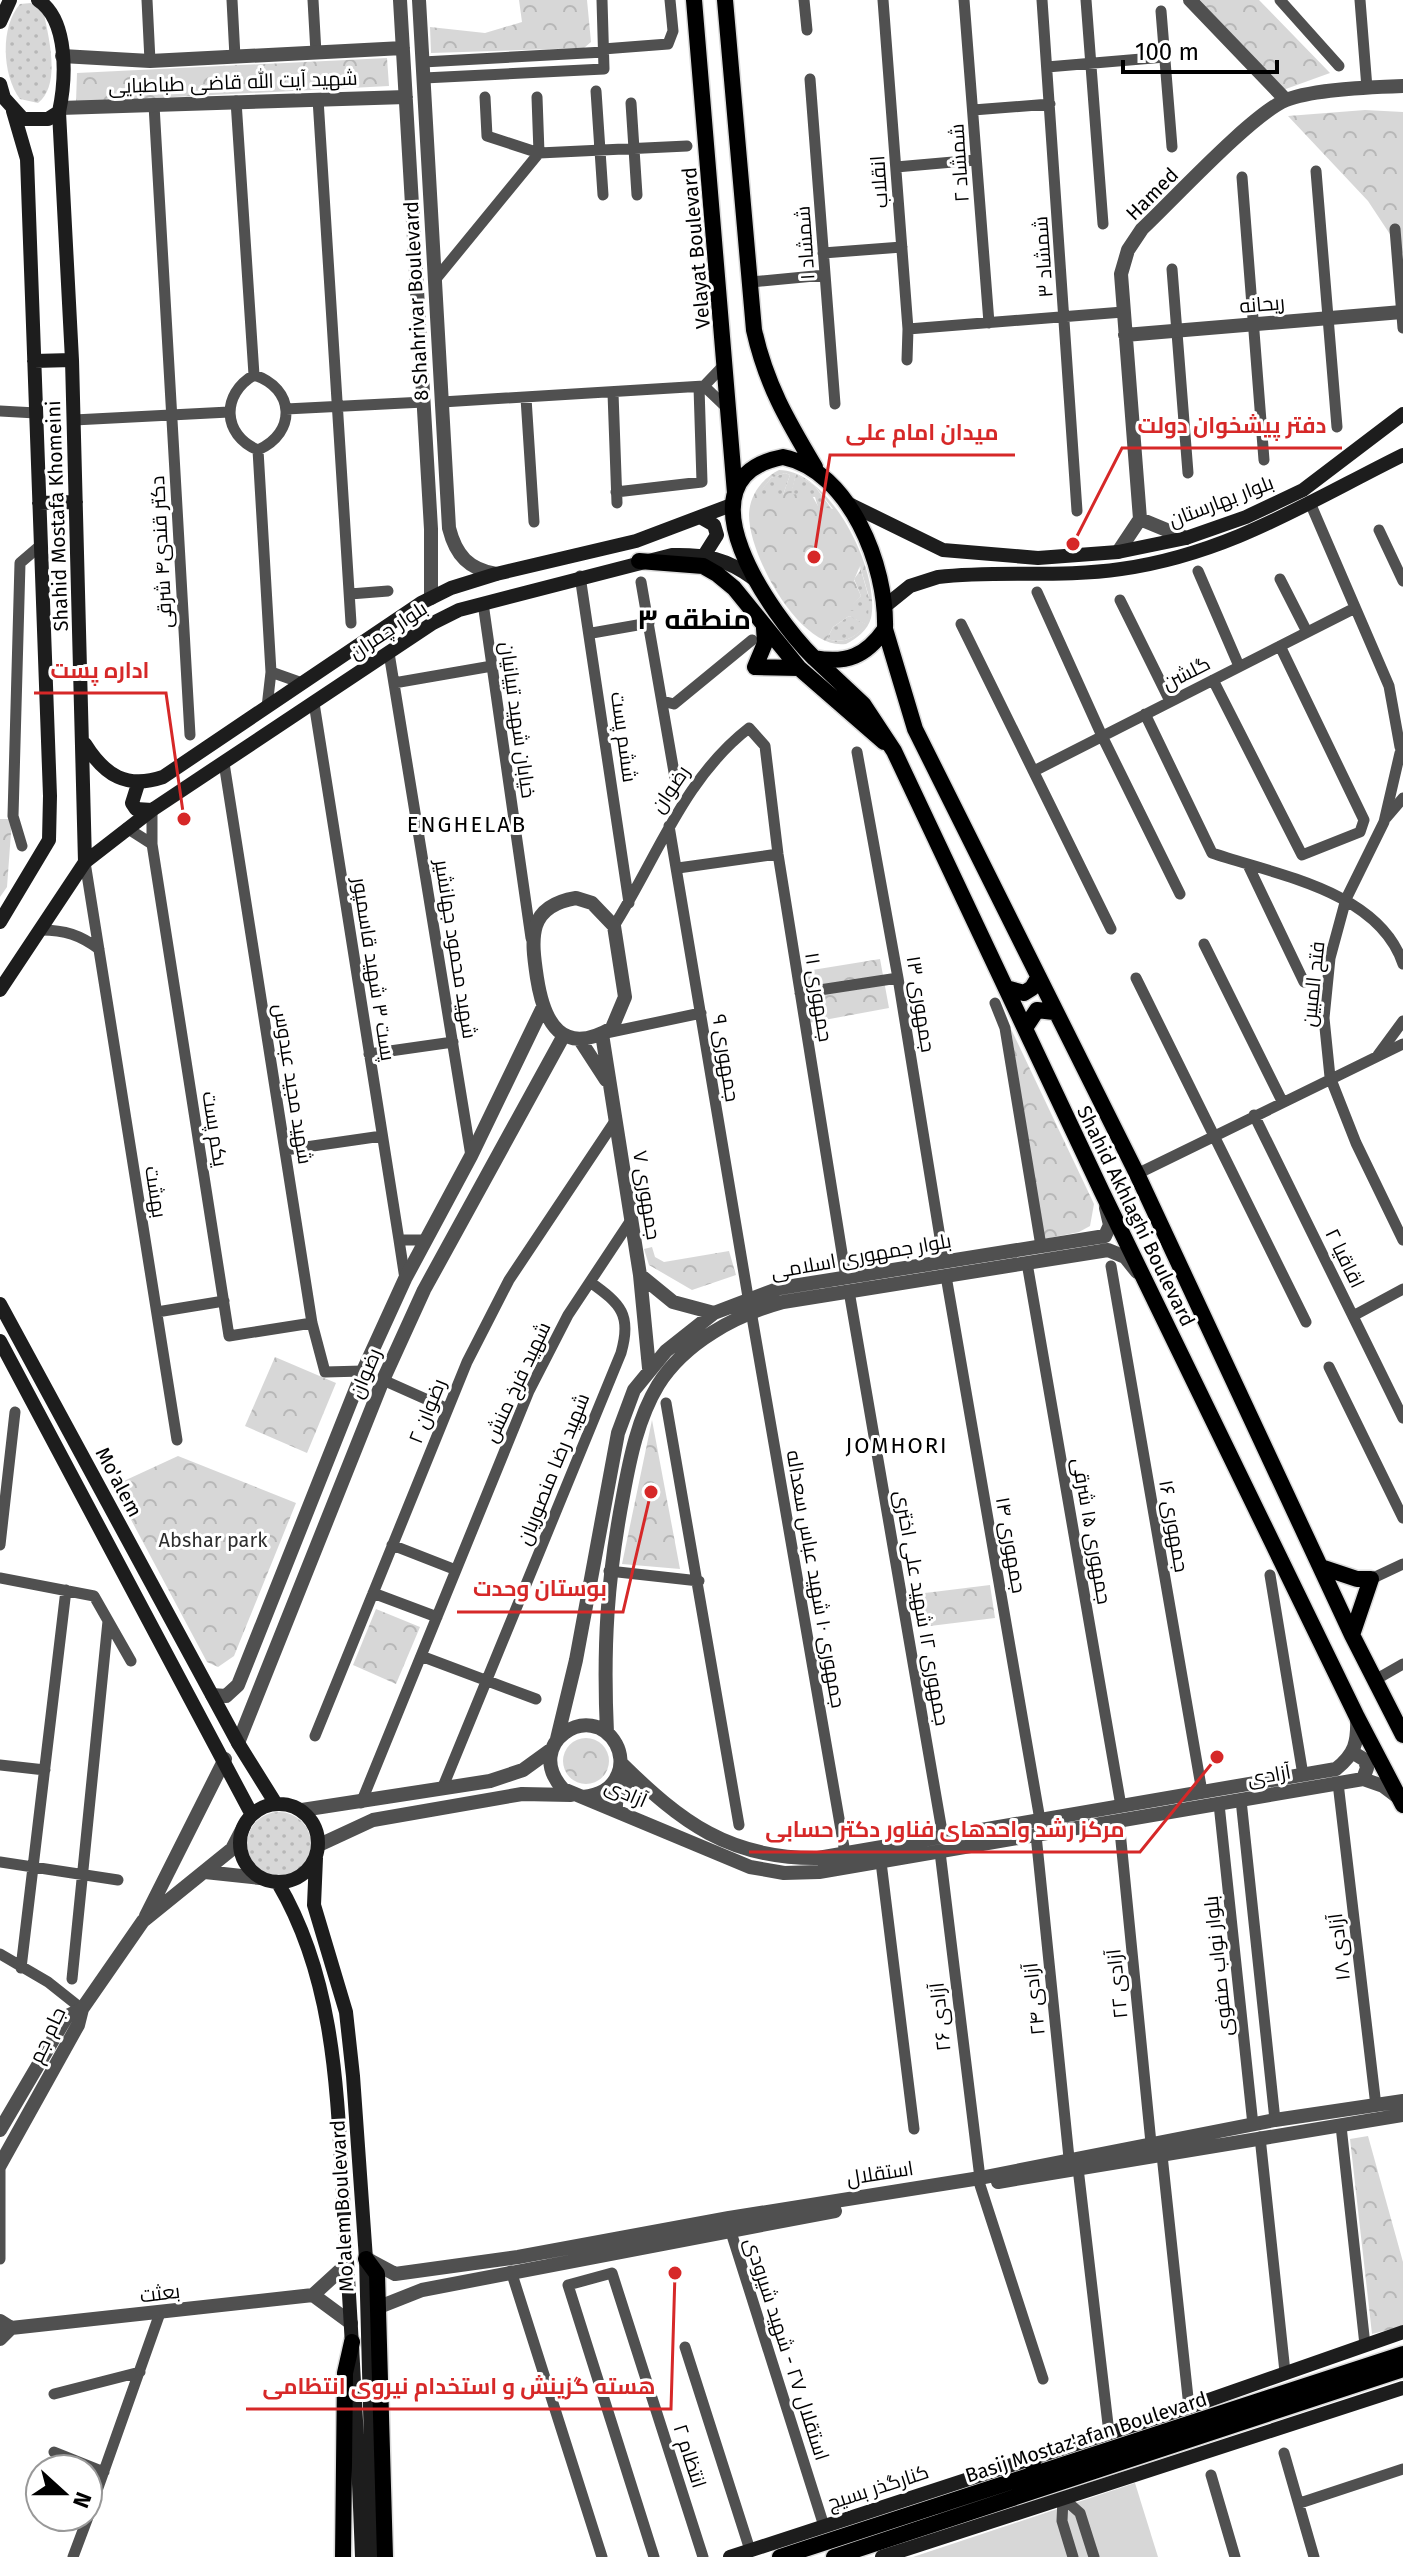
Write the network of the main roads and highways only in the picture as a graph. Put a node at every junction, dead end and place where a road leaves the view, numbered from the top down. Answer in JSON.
{"nodes":[{"id":1,"x":9,"y":0,"type":"edge"},
{"id":2,"x":38,"y":0,"type":"edge"},
{"id":3,"x":694,"y":0,"type":"edge"},
{"id":4,"x":725,"y":0,"type":"edge"},
{"id":5,"x":52,"y":5,"type":"edge"},
{"id":6,"x":0,"y":22,"type":"edge"},
{"id":7,"x":1,"y":92,"type":"edge"},
{"id":8,"x":60,"y":110,"type":"junction"},
{"id":9,"x":13,"y":111,"type":"junction"},
{"id":10,"x":72,"y":360,"type":"junction"},
{"id":11,"x":34,"y":361,"type":"junction"},
{"id":12,"x":1403,"y":414,"type":"edge"},
{"id":13,"x":1403,"y":455,"type":"edge"},
{"id":14,"x":818,"y":472,"type":"junction"},
{"id":15,"x":735,"y":498,"type":"junction"},
{"id":16,"x":76,"y":502,"type":"junction"},
{"id":17,"x":39,"y":503,"type":"junction"},
{"id":18,"x":847,"y":503,"type":"junction"},
{"id":19,"x":700,"y":517,"type":"junction"},
{"id":20,"x":705,"y":554,"type":"junction"},
{"id":21,"x":639,"y":561,"type":"junction"},
{"id":22,"x":754,"y":579,"type":"junction"},
{"id":23,"x":884,"y":607,"type":"junction"},
{"id":24,"x":764,"y":628,"type":"junction"},
{"id":25,"x":885,"y":629,"type":"junction"},
{"id":26,"x":814,"y":658,"type":"junction"},
{"id":27,"x":799,"y":668,"type":"junction"},
{"id":28,"x":84,"y":741,"type":"junction"},
{"id":29,"x":894,"y":751,"type":"junction"},
{"id":30,"x":138,"y":784,"type":"junction"},
{"id":31,"x":152,"y":810,"type":"junction"},
{"id":32,"x":85,"y":862,"type":"junction"},
{"id":33,"x":0,"y":922,"type":"edge"},
{"id":34,"x":1038,"y":978,"type":"junction"},
{"id":35,"x":1006,"y":988,"type":"junction"},
{"id":36,"x":0,"y":990,"type":"edge"},
{"id":37,"x":1054,"y":1012,"type":"junction"},
{"id":38,"x":1025,"y":1028,"type":"junction"},
{"id":39,"x":0,"y":1304,"type":"edge"},
{"id":40,"x":0,"y":1341,"type":"edge"},
{"id":41,"x":1321,"y":1567,"type":"junction"},
{"id":42,"x":1352,"y":1635,"type":"junction"},
{"id":43,"x":1403,"y":1735,"type":"edge"},
{"id":44,"x":1401,"y":1802,"type":"edge"},
{"id":45,"x":276,"y":1804,"type":"junction"},
{"id":46,"x":248,"y":1821,"type":"junction"},
{"id":47,"x":317,"y":1851,"type":"junction"},
{"id":48,"x":278,"y":1883,"type":"junction"},
{"id":49,"x":314,"y":1905,"type":"junction"},
{"id":50,"x":293,"y":1909,"type":"junction"},
{"id":51,"x":366,"y":2259,"type":"junction"},
{"id":52,"x":1403,"y":2332,"type":"edge"},
{"id":53,"x":352,"y":2342,"type":"junction"},
{"id":54,"x":1403,"y":2354,"type":"edge"},
{"id":55,"x":1403,"y":2369,"type":"edge"},
{"id":56,"x":1403,"y":2388,"type":"edge"},
{"id":57,"x":364,"y":2400,"type":"junction"},
{"id":58,"x":1226,"y":2421,"type":"junction"},
{"id":59,"x":1033,"y":2467,"type":"junction"},
{"id":60,"x":858,"y":2553,"type":"edge"},
{"id":61,"x":343,"y":2557,"type":"edge"},
{"id":62,"x":362,"y":2557,"type":"edge"},
{"id":63,"x":374,"y":2557,"type":"edge"},
{"id":64,"x":385,"y":2557,"type":"edge"},
{"id":65,"x":730,"y":2557,"type":"edge"},
{"id":66,"x":780,"y":2557,"type":"edge"},
{"id":67,"x":834,"y":2557,"type":"edge"},
{"id":68,"x":882,"y":2557,"type":"edge"}],
"edges":[{"from":1,"to":6,"type":"main road"},
{"from":2,"to":5,"type":"main road"},
{"from":3,"to":15,"type":"main road","name":"Velayat Boulevard"},
{"from":4,"to":14,"type":"main road"},
{"from":5,"to":8,"type":"main road","name":"Shahid Mostafa Khomeini"},
{"from":7,"to":9,"type":"main road","name":"Shahid Mostafa Khomeini"},
{"from":8,"to":9,"type":"main road"},
{"from":8,"to":10,"type":"main road","name":"Shahid Mostafa Khomeini"},
{"from":9,"to":11,"type":"main road","name":"Shahid Mostafa Khomeini"},
{"from":10,"to":11,"type":"main road"},
{"from":10,"to":16,"type":"main road","name":"Shahid Mostafa Khomeini"},
{"from":11,"to":17,"type":"main road","name":"Shahid Mostafa Khomeini"},
{"from":12,"to":18,"type":"main road","name":"بلوار بهارستان"},
{"from":13,"to":23,"type":"main road","name":"بلوار بهارستان"},
{"from":14,"to":15,"type":"main road"},
{"from":14,"to":18,"type":"main road","name":"Shahid Akhlaghi Boulevard"},
{"from":15,"to":19,"type":"main road","name":"بلوار چمران"},
{"from":15,"to":22,"type":"main road","name":"Velayat Boulevard"},
{"from":16,"to":17,"type":"main road"},
{"from":16,"to":28,"type":"main road","name":"Shahid Mostafa Khomeini"},
{"from":17,"to":33,"type":"main road","name":"Shahid Mostafa Khomeini"},
{"from":18,"to":23,"type":"main road","name":"Shahid Akhlaghi Boulevard"},
{"from":19,"to":20,"type":"main road"},
{"from":19,"to":30,"type":"main road","name":"بلوار چمران"},
{"from":20,"to":21,"type":"main road","name":"بلوار چمران"},
{"from":20,"to":22,"type":"main road","name":"بلوار چمران"},
{"from":21,"to":24,"type":"main road"},
{"from":21,"to":31,"type":"main road","name":"بلوار چمران"},
{"from":22,"to":26,"type":"main road","name":"Shahid Akhlaghi Boulevard"},
{"from":23,"to":25,"type":"main road","name":"Shahid Akhlaghi Boulevard"},
{"from":24,"to":27,"type":"main road"},
{"from":24,"to":27,"type":"main road"},
{"from":25,"to":26,"type":"main road"},
{"from":25,"to":34,"type":"main road","name":"Shahid Akhlaghi Boulevard"},
{"from":26,"to":29,"type":"main road","name":"Shahid Akhlaghi Boulevard"},
{"from":27,"to":29,"type":"main road"},
{"from":28,"to":30,"type":"main road"},
{"from":28,"to":32,"type":"main road","name":"Shahid Mostafa Khomeini"},
{"from":29,"to":35,"type":"main road","name":"Shahid Akhlaghi Boulevard"},
{"from":30,"to":31,"type":"main road"},
{"from":31,"to":32,"type":"main road","name":"بلوار چمران"},
{"from":32,"to":36,"type":"main road"},
{"from":34,"to":35,"type":"main road"},
{"from":34,"to":37,"type":"main road","name":"Shahid Akhlaghi Boulevard"},
{"from":35,"to":38,"type":"main road","name":"Shahid Akhlaghi Boulevard"},
{"from":37,"to":38,"type":"main road"},
{"from":37,"to":41,"type":"main road","name":"Shahid Akhlaghi Boulevard"},
{"from":38,"to":44,"type":"main road","name":"Shahid Akhlaghi Boulevard"},
{"from":39,"to":45,"type":"main road","name":"Mo'alem"},
{"from":40,"to":46,"type":"main road","name":"Mo'alem"},
{"from":41,"to":42,"type":"main road","name":"Shahid Akhlaghi Boulevard"},
{"from":41,"to":42,"type":"main road"},
{"from":42,"to":43,"type":"main road","name":"Shahid Akhlaghi Boulevard"},
{"from":45,"to":46,"type":"main road"},
{"from":45,"to":47,"type":"main road"},
{"from":46,"to":48,"type":"main road"},
{"from":47,"to":48,"type":"main road"},
{"from":47,"to":49,"type":"main road","name":"Mo'alem Boulevard"},
{"from":48,"to":50,"type":"main road","name":"Mo'alem Boulevard"},
{"from":49,"to":50,"type":"main road"},
{"from":49,"to":51,"type":"main road","name":"Mo'alem Boulevard"},
{"from":50,"to":53,"type":"main road","name":"Mo'alem Boulevard"},
{"from":51,"to":57,"type":"main road","name":"Mo'alem Boulevard"},
{"from":51,"to":64,"type":"main road"},
{"from":52,"to":59,"type":"main road","name":"کنارگذر بسیج"},
{"from":53,"to":57,"type":"main road","name":"Mo'alem Boulevard"},
{"from":53,"to":61,"type":"main road"},
{"from":54,"to":58,"type":"main road","name":"Basij Mostaz'afan Boulevard"},
{"from":55,"to":58,"type":"main road","name":"Basij Mostaz'afan Boulevard"},
{"from":56,"to":68,"type":"main road"},
{"from":57,"to":62,"type":"main road","name":"Mo'alem Boulevard"},
{"from":57,"to":63,"type":"main road","name":"Mo'alem Boulevard"},
{"from":58,"to":59,"type":"main road","name":"Basij Mostaz'afan Boulevard"},
{"from":58,"to":60,"type":"main road","name":"Basij Mostaz'afan Boulevard"},
{"from":59,"to":65,"type":"main road","name":"کنارگذر بسیج"},
{"from":59,"to":66,"type":"main road","name":"Basij Mostaz'afan Boulevard"},
{"from":60,"to":67,"type":"main road","name":"Basij Mostaz'afan Boulevard"}]}
